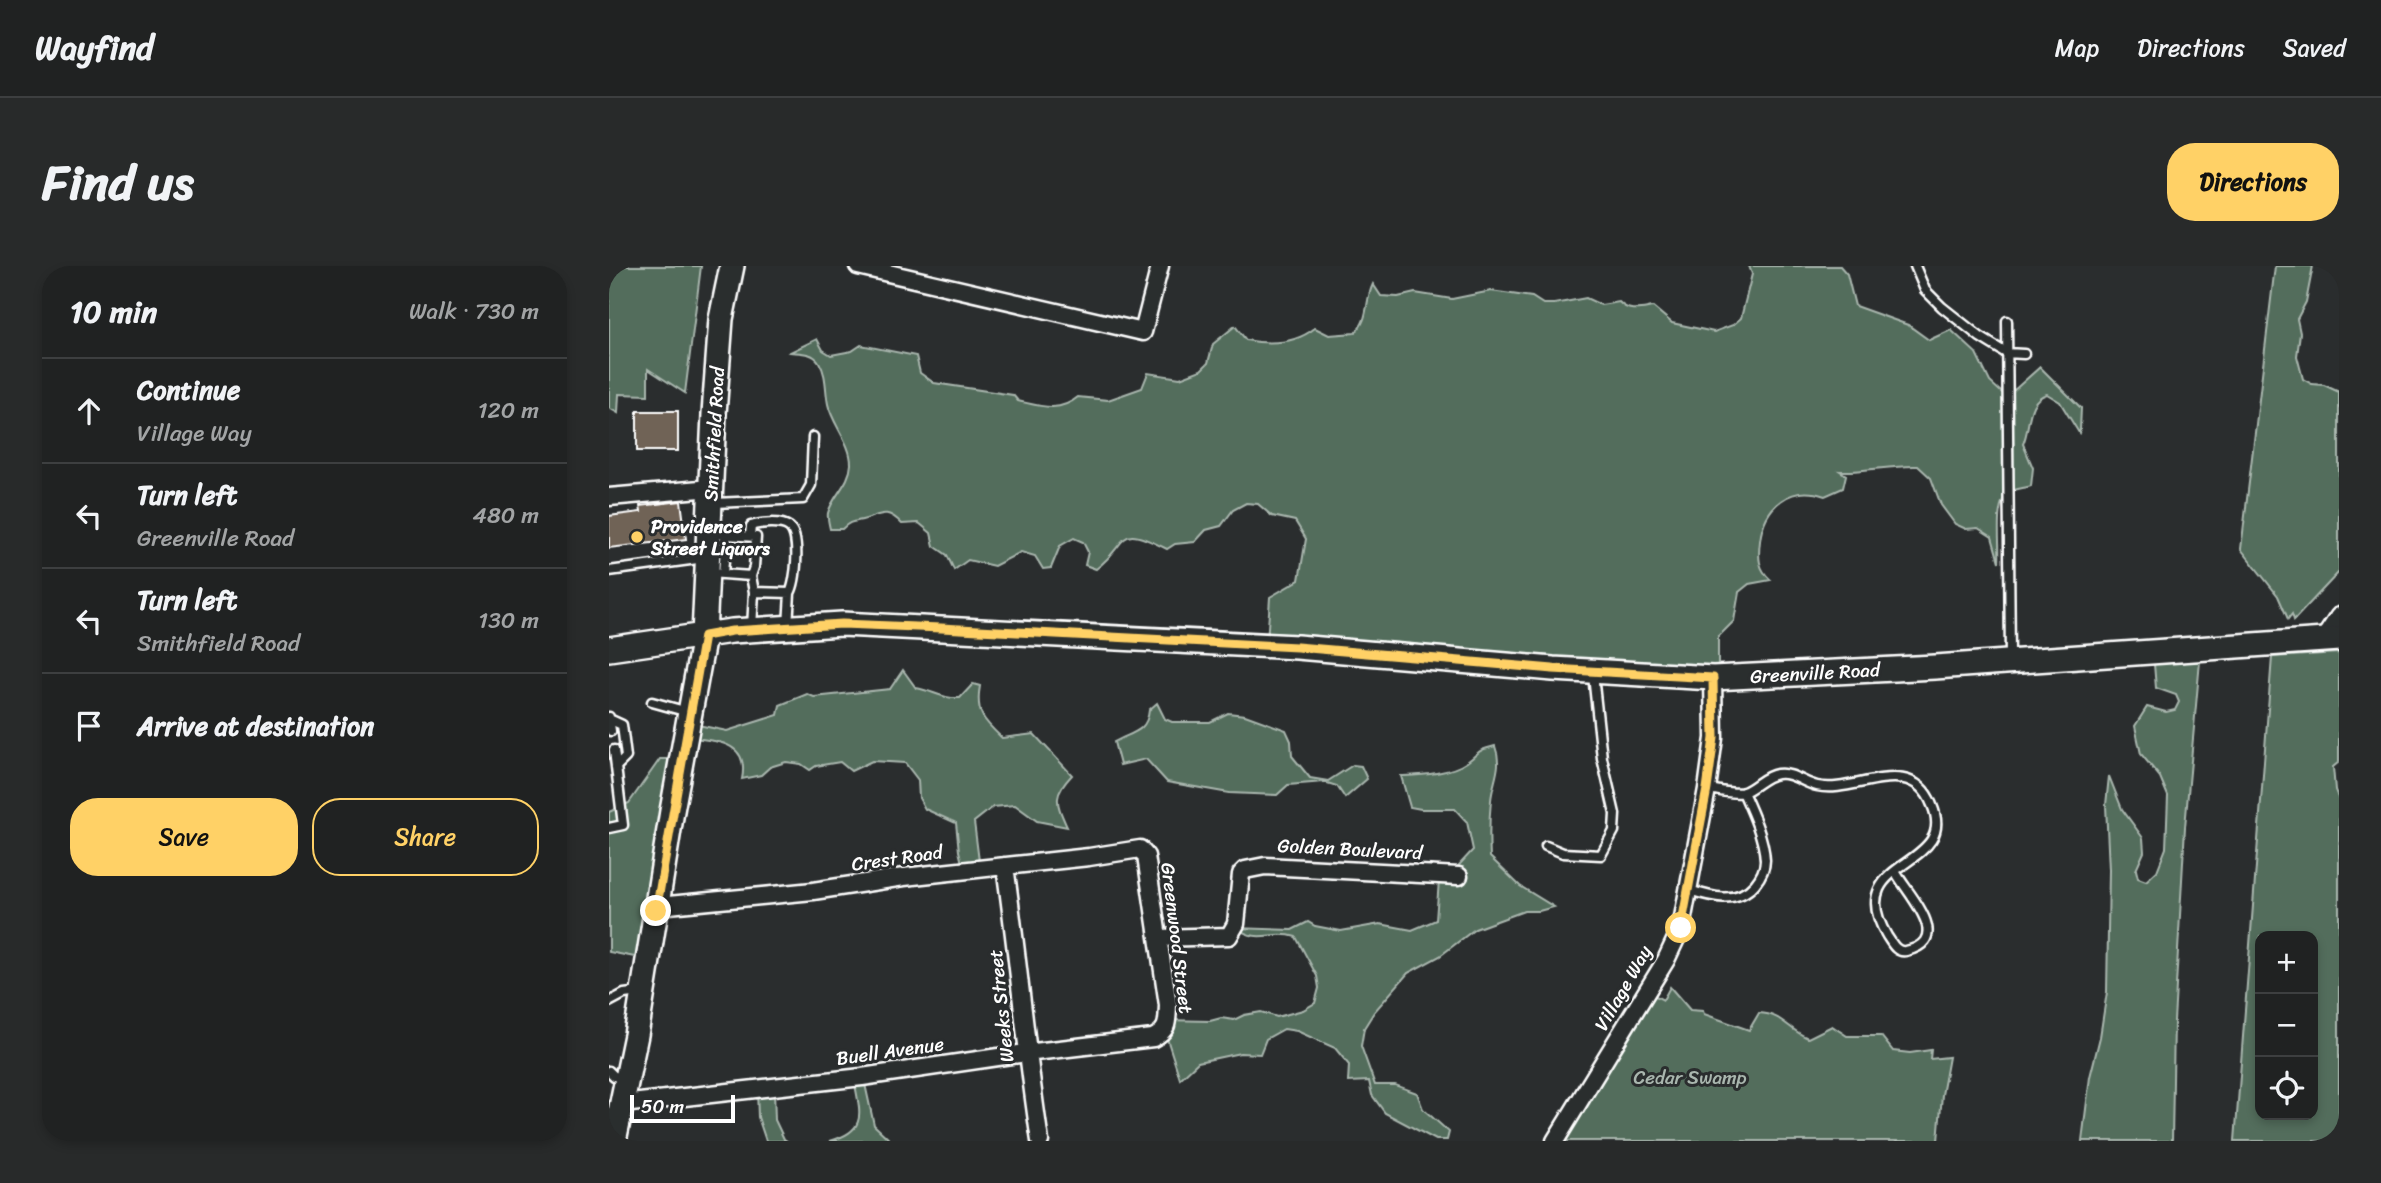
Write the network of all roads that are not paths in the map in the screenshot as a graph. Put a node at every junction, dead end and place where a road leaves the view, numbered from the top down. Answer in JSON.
{"nodes":[{"id":1,"x":732,"y":266,"type":"edge"},
{"id":2,"x":858,"y":266,"type":"edge"},
{"id":3,"x":1160,"y":266,"type":"edge"},
{"id":4,"x":1915,"y":266,"type":"edge"},
{"id":5,"x":2007,"y":321,"type":"dead end"},
{"id":6,"x":2006,"y":353,"type":"junction"},
{"id":7,"x":2024,"y":354,"type":"dead end"},
{"id":8,"x":813,"y":437,"type":"dead end"},
{"id":9,"x":711,"y":496,"type":"junction"},
{"id":10,"x":609,"y":497,"type":"edge"},
{"id":11,"x":746,"y":536,"type":"junction"},
{"id":12,"x":740,"y":548,"type":"dead end"},
{"id":13,"x":714,"y":555,"type":"junction"},
{"id":14,"x":609,"y":571,"type":"edge"},
{"id":15,"x":751,"y":576,"type":"junction"},
{"id":16,"x":754,"y":592,"type":"junction"},
{"id":17,"x":790,"y":593,"type":"junction"},
{"id":18,"x":2339,"y":616,"type":"edge"},
{"id":19,"x":788,"y":629,"type":"junction"},
{"id":20,"x":752,"y":630,"type":"junction"},
{"id":21,"x":704,"y":636,"type":"junction"},
{"id":22,"x":2331,"y":639,"type":"edge"},
{"id":23,"x":609,"y":649,"type":"edge"},
{"id":24,"x":2010,"y":662,"type":"junction"},
{"id":25,"x":1593,"y":672,"type":"junction"},
{"id":26,"x":1713,"y":678,"type":"junction"},
{"id":27,"x":652,"y":702,"type":"dead end"},
{"id":28,"x":691,"y":713,"type":"junction"},
{"id":29,"x":609,"y":718,"type":"edge"},
{"id":30,"x":611,"y":731,"type":"dead end"},
{"id":31,"x":614,"y":750,"type":"dead end"},
{"id":32,"x":617,"y":767,"type":"junction"},
{"id":33,"x":1707,"y":789,"type":"junction"},
{"id":34,"x":1743,"y":792,"type":"junction"},
{"id":35,"x":609,"y":828,"type":"edge"},
{"id":36,"x":1546,"y":846,"type":"dead end"},
{"id":37,"x":1140,"y":849,"type":"joint"},
{"id":38,"x":1005,"y":866,"type":"junction"},
{"id":39,"x":1895,"y":872,"type":"junction"},
{"id":40,"x":1459,"y":876,"type":"dead end"},
{"id":41,"x":1689,"y":890,"type":"junction"},
{"id":42,"x":658,"y":906,"type":"junction"},
{"id":43,"x":1158,"y":938,"type":"junction"},
{"id":44,"x":643,"y":991,"type":"junction"},
{"id":45,"x":609,"y":1002,"type":"edge"},
{"id":46,"x":1163,"y":1033,"type":"joint"},
{"id":47,"x":1026,"y":1053,"type":"junction"},
{"id":48,"x":618,"y":1074,"type":"edge"},
{"id":49,"x":622,"y":1104,"type":"junction"},
{"id":50,"x":614,"y":1141,"type":"edge"},
{"id":51,"x":1040,"y":1141,"type":"edge"},
{"id":52,"x":1555,"y":1141,"type":"edge"}],
"edges":[{"from":1,"to":9,"type":"main road","name":"Smithfield Road"},
{"from":2,"to":3,"type":"street"},
{"from":4,"to":6,"type":"lane"},
{"from":5,"to":6,"type":"lane"},
{"from":6,"to":7,"type":"lane"},
{"from":6,"to":24,"type":"lane"},
{"from":8,"to":9,"type":"lane"},
{"from":9,"to":10,"type":"street"},
{"from":9,"to":13,"type":"main road","name":"Smithfield Road"},
{"from":11,"to":12,"type":"lane"},
{"from":11,"to":13,"type":"lane"},
{"from":11,"to":15,"type":"lane"},
{"from":11,"to":17,"type":"lane"},
{"from":13,"to":14,"type":"lane"},
{"from":13,"to":15,"type":"lane"},
{"from":13,"to":21,"type":"main road","name":"Smithfield Road"},
{"from":15,"to":16,"type":"lane"},
{"from":16,"to":17,"type":"lane"},
{"from":16,"to":20,"type":"lane"},
{"from":17,"to":19,"type":"lane"},
{"from":18,"to":22,"type":"street"},
{"from":19,"to":20,"type":"main road","name":"Greenville Road"},
{"from":19,"to":25,"type":"main road","name":"Greenville Road"},
{"from":20,"to":21,"type":"main road","name":"Greenville Road"},
{"from":21,"to":23,"type":"main road","name":"Greenville Road"},
{"from":21,"to":28,"type":"main road","name":"Smithfield Road"},
{"from":22,"to":24,"type":"main road","name":"Greenville Road"},
{"from":24,"to":26,"type":"main road","name":"Greenville Road"},
{"from":25,"to":26,"type":"main road","name":"Greenville Road"},
{"from":25,"to":36,"type":"lane"},
{"from":26,"to":33,"type":"street","name":"Village Way"},
{"from":27,"to":28,"type":"lane"},
{"from":28,"to":42,"type":"main road","name":"Smithfield Road"},
{"from":29,"to":30,"type":"lane"},
{"from":29,"to":32,"type":"lane"},
{"from":31,"to":32,"type":"lane"},
{"from":32,"to":35,"type":"lane"},
{"from":33,"to":34,"type":"lane"},
{"from":33,"to":41,"type":"street","name":"Village Way"},
{"from":34,"to":39,"type":"lane"},
{"from":34,"to":41,"type":"lane"},
{"from":37,"to":38,"type":"street","name":"Crest Road"},
{"from":37,"to":43,"type":"street","name":"Greenwood Street"},
{"from":38,"to":42,"type":"street","name":"Crest Road"},
{"from":38,"to":47,"type":"street","name":"Weeks Street"},
{"from":39,"to":39,"type":"lane"},
{"from":40,"to":43,"type":"street","name":"Golden Boulevard"},
{"from":41,"to":52,"type":"street","name":"Village Way"},
{"from":42,"to":44,"type":"main road","name":"Smithfield Road"},
{"from":43,"to":46,"type":"street","name":"Greenwood Street"},
{"from":44,"to":45,"type":"lane"},
{"from":44,"to":48,"type":"main road","name":"Smithfield Road"},
{"from":46,"to":47,"type":"street","name":"Buell Avenue"},
{"from":47,"to":49,"type":"street","name":"Buell Avenue"},
{"from":47,"to":51,"type":"street","name":"Weeks Street"},
{"from":48,"to":49,"type":"main road","name":"Smithfield Road"},
{"from":49,"to":50,"type":"main road","name":"Smithfield Road"}]}
